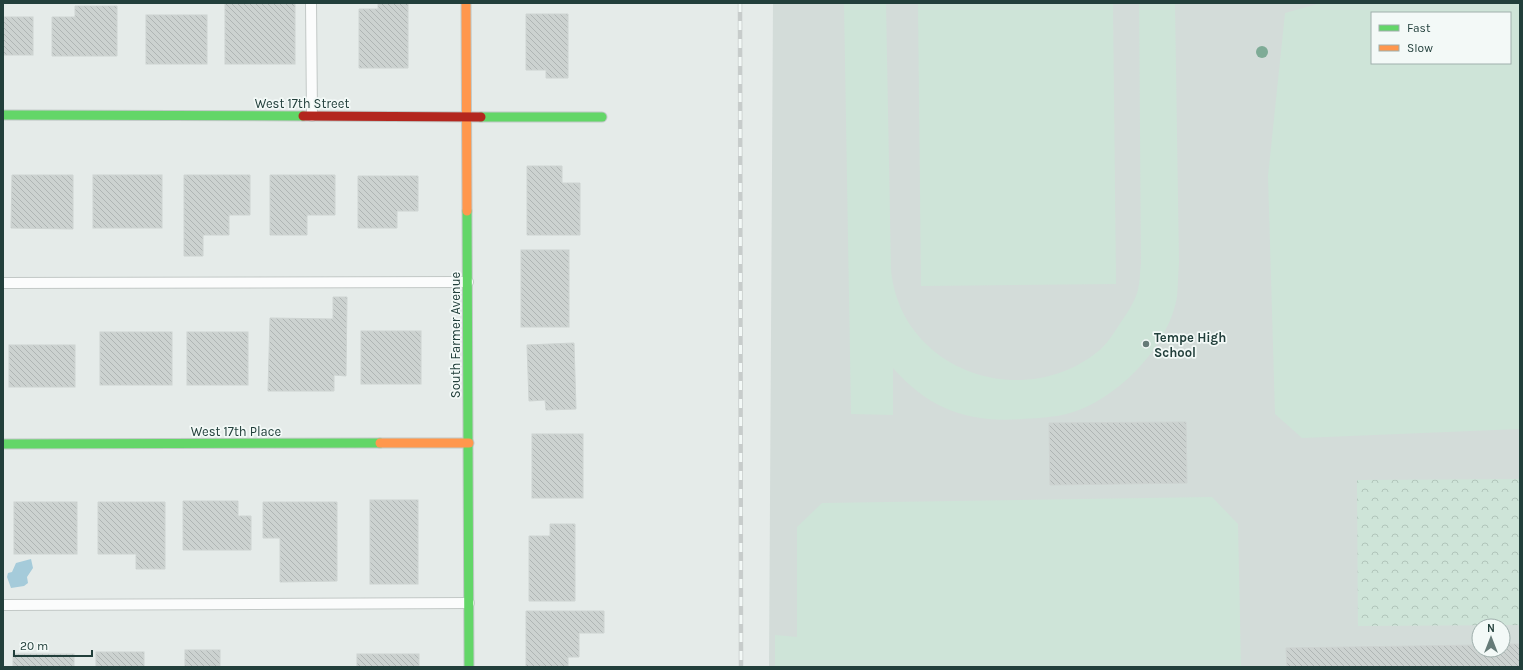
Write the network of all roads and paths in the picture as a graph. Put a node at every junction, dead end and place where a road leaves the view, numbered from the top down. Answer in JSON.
{"nodes":[{"id":1,"x":311,"y":3,"type":"edge"},
{"id":2,"x":466,"y":3,"type":"edge"},
{"id":3,"x":3,"y":115,"type":"edge"},
{"id":4,"x":312,"y":116,"type":"junction"},
{"id":5,"x":467,"y":116,"type":"junction"},
{"id":6,"x":602,"y":117,"type":"dead end"},
{"id":7,"x":468,"y":282,"type":"junction"},
{"id":8,"x":3,"y":283,"type":"edge"},
{"id":9,"x":469,"y":443,"type":"junction"},
{"id":10,"x":3,"y":444,"type":"edge"},
{"id":11,"x":469,"y":603,"type":"junction"},
{"id":12,"x":3,"y":605,"type":"edge"},
{"id":13,"x":469,"y":667,"type":"edge"}],
"edges":[{"from":1,"to":4,"type":"lane"},
{"from":2,"to":5,"type":"street","name":"South Farmer Avenue"},
{"from":3,"to":4,"type":"street","name":"West 17th Street"},
{"from":4,"to":5,"type":"street","name":"West 17th Street"},
{"from":5,"to":6,"type":"street","name":"West 17th Street"},
{"from":5,"to":7,"type":"street","name":"South Farmer Avenue"},
{"from":7,"to":8,"type":"lane"},
{"from":7,"to":9,"type":"street","name":"South Farmer Avenue"},
{"from":9,"to":10,"type":"street","name":"West 17th Place"},
{"from":9,"to":11,"type":"street","name":"South Farmer Avenue"},
{"from":11,"to":12,"type":"lane"},
{"from":11,"to":13,"type":"street","name":"South Farmer Avenue"}]}
